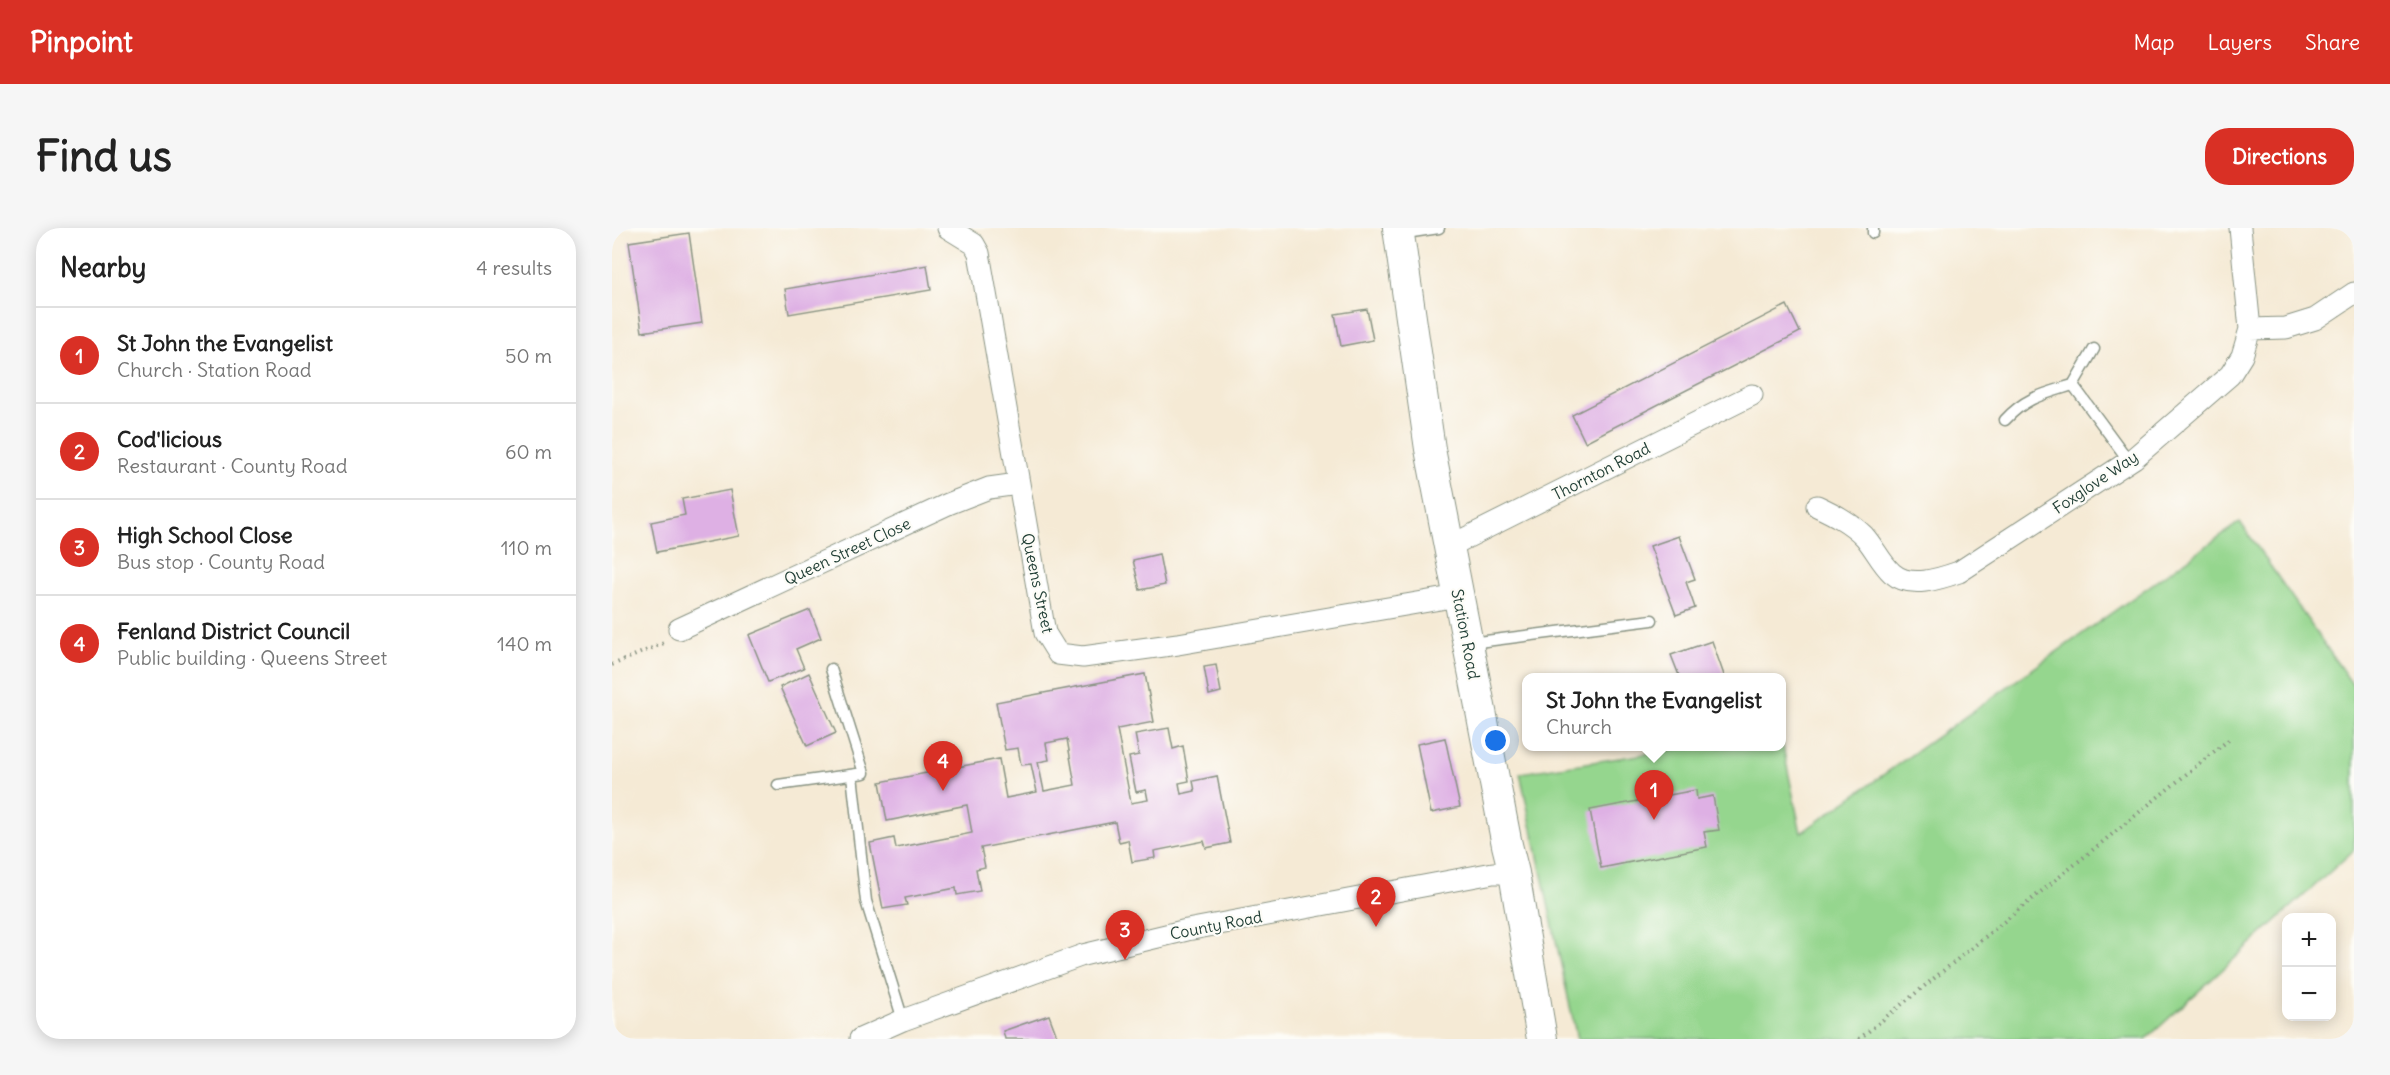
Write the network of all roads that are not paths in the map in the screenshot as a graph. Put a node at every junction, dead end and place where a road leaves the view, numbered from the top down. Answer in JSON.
{"nodes":[{"id":1,"x":948,"y":228,"type":"edge"},
{"id":2,"x":1439,"y":228,"type":"edge"},
{"id":3,"x":2240,"y":228,"type":"edge"},
{"id":4,"x":1398,"y":231,"type":"edge"},
{"id":5,"x":2354,"y":293,"type":"edge"},
{"id":6,"x":2250,"y":329,"type":"junction"},
{"id":7,"x":2094,"y":350,"type":"dead end"},
{"id":8,"x":2073,"y":385,"type":"junction"},
{"id":9,"x":1752,"y":395,"type":"dead end"},
{"id":10,"x":2005,"y":420,"type":"dead end"},
{"id":11,"x":2129,"y":461,"type":"junction"},
{"id":12,"x":1018,"y":484,"type":"junction"},
{"id":13,"x":1817,"y":506,"type":"dead end"},
{"id":14,"x":1450,"y":546,"type":"junction"},
{"id":15,"x":1458,"y":596,"type":"junction"},
{"id":16,"x":1652,"y":620,"type":"dead end"},
{"id":17,"x":679,"y":628,"type":"road end"},
{"id":18,"x":1467,"y":643,"type":"junction"},
{"id":19,"x":831,"y":669,"type":"dead end"},
{"id":20,"x":852,"y":775,"type":"junction"},
{"id":21,"x":778,"y":785,"type":"dead end"},
{"id":22,"x":1514,"y":873,"type":"junction"},
{"id":23,"x":903,"y":1020,"type":"junction"},
{"id":24,"x":860,"y":1039,"type":"edge"},
{"id":25,"x":1542,"y":1039,"type":"edge"}],
"edges":[{"from":1,"to":12,"type":"street","name":"Queens Street"},
{"from":2,"to":4,"type":"lane"},
{"from":3,"to":6,"type":"street"},
{"from":4,"to":14,"type":"main road","name":"Station Road"},
{"from":5,"to":6,"type":"street"},
{"from":6,"to":11,"type":"street","name":"Foxglove Way"},
{"from":7,"to":8,"type":"lane"},
{"from":8,"to":10,"type":"lane"},
{"from":8,"to":11,"type":"lane"},
{"from":9,"to":14,"type":"street","name":"Thornton Road"},
{"from":11,"to":13,"type":"street","name":"Foxglove Way"},
{"from":12,"to":15,"type":"street","name":"Queens Street"},
{"from":12,"to":17,"type":"street","name":"Queen Street Close"},
{"from":14,"to":15,"type":"main road","name":"Station Road"},
{"from":15,"to":18,"type":"main road","name":"Station Road"},
{"from":16,"to":18,"type":"lane"},
{"from":18,"to":22,"type":"main road","name":"Station Road"},
{"from":19,"to":20,"type":"lane"},
{"from":20,"to":21,"type":"lane"},
{"from":20,"to":23,"type":"lane"},
{"from":22,"to":23,"type":"street","name":"County Road"},
{"from":22,"to":25,"type":"main road","name":"Station Road"},
{"from":23,"to":24,"type":"street","name":"County Road"}]}
